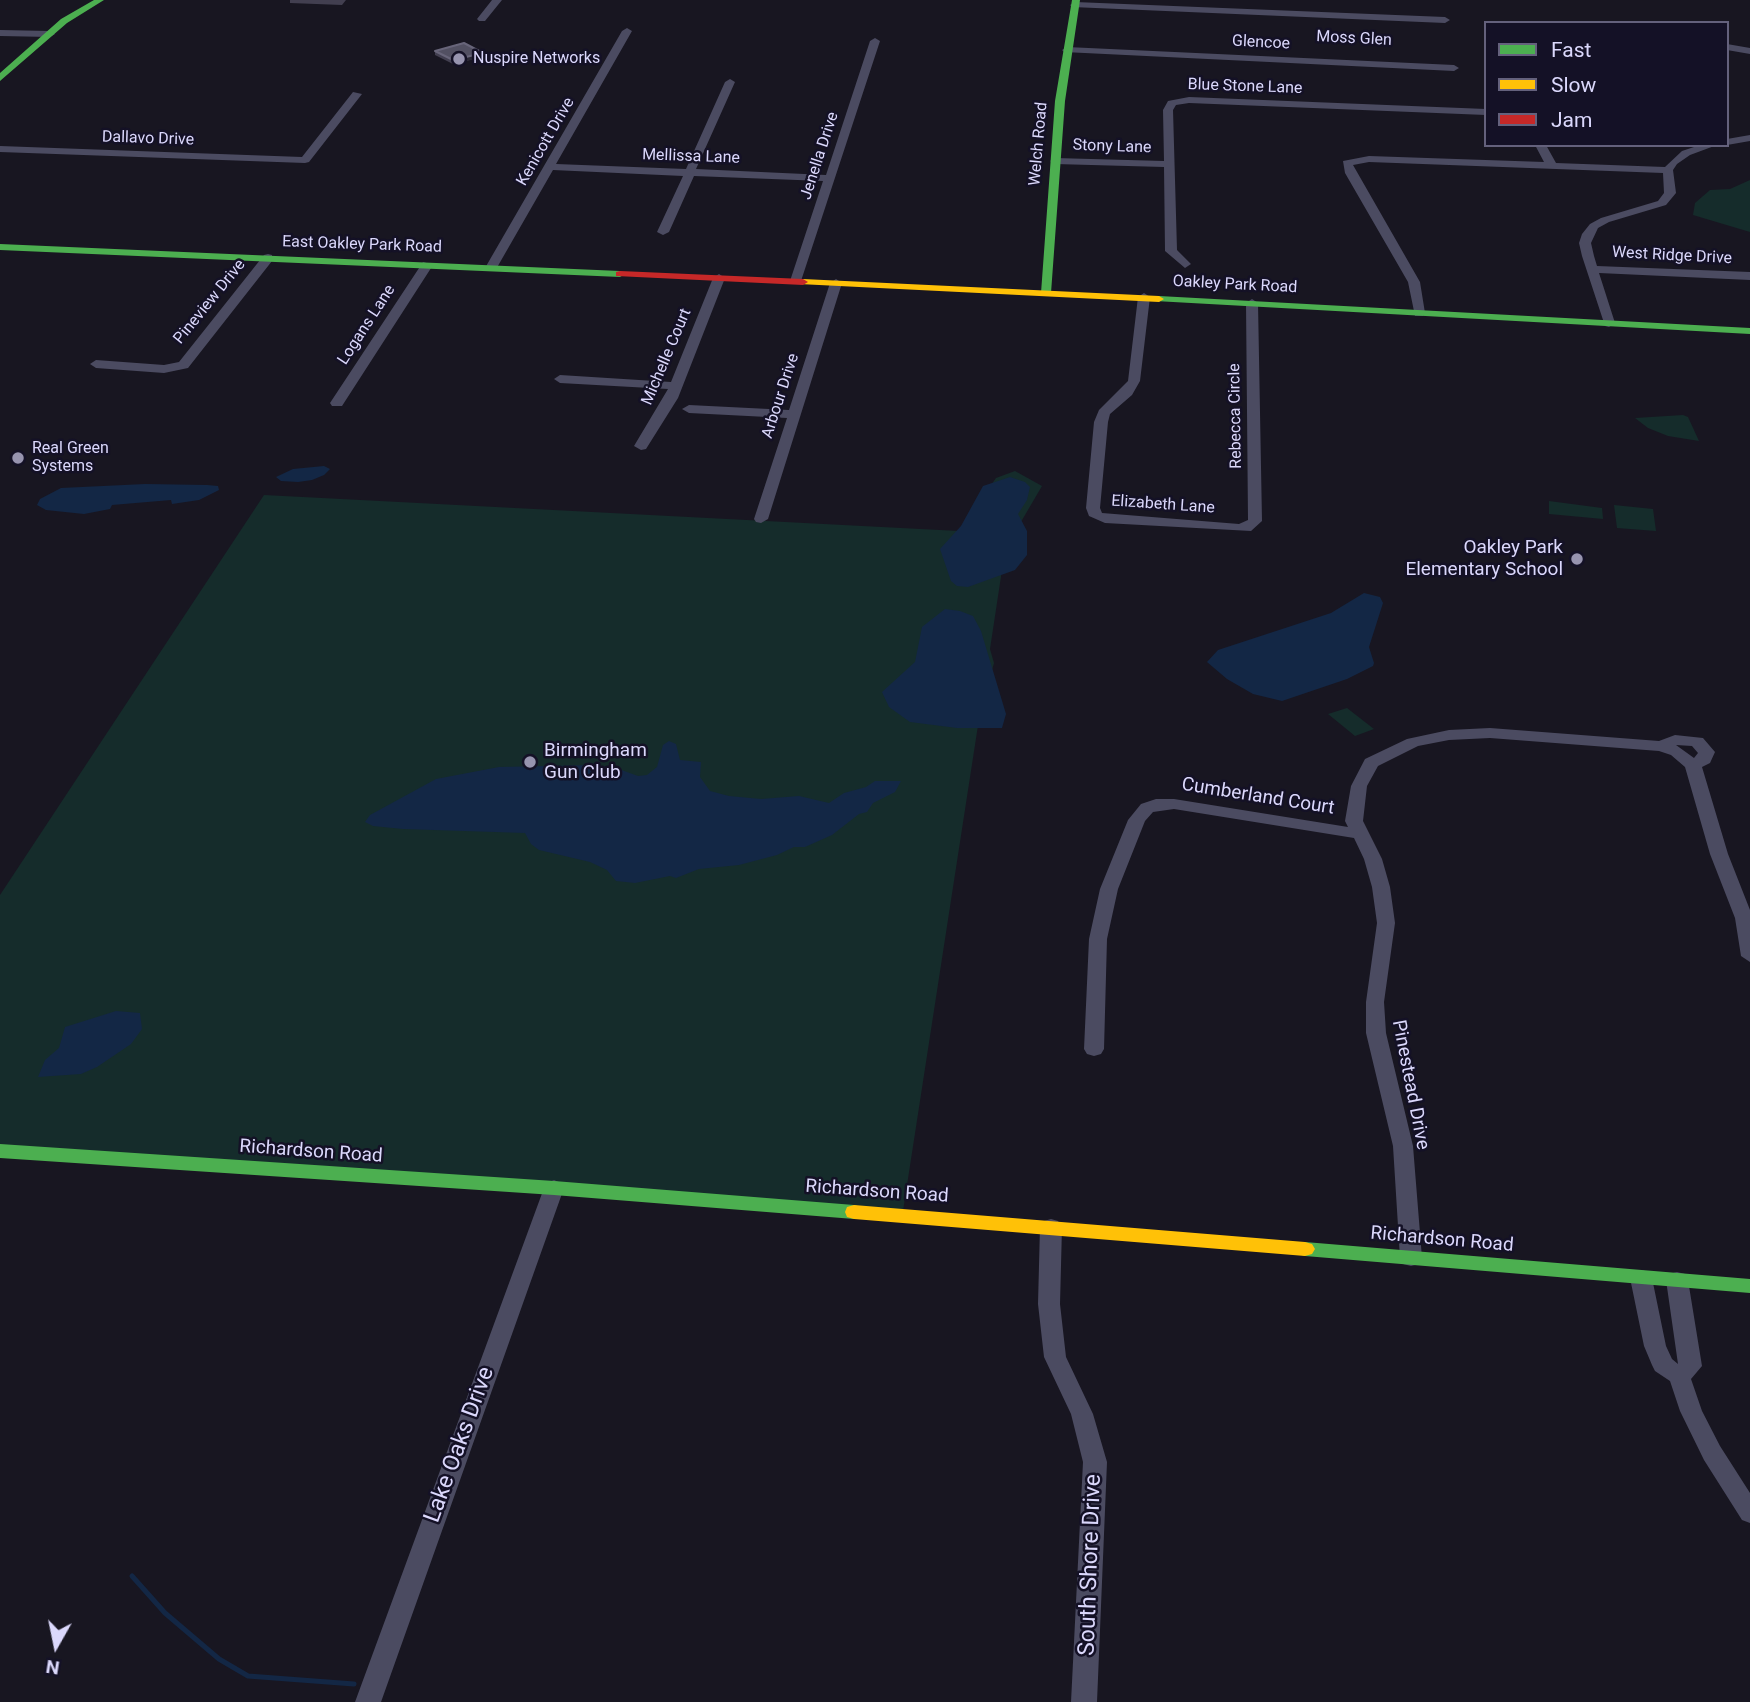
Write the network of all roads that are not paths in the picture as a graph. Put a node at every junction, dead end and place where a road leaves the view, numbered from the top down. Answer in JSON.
{"nodes":[{"id":1,"x":78,"y":0,"type":"edge"},
{"id":2,"x":100,"y":0,"type":"edge"},
{"id":3,"x":498,"y":0,"type":"edge"},
{"id":4,"x":1075,"y":2,"type":"edge"},
{"id":5,"x":482,"y":19,"type":"dead end"},
{"id":6,"x":1445,"y":20,"type":"dead end"},
{"id":7,"x":64,"y":21,"type":"junction"},
{"id":8,"x":627,"y":31,"type":"dead end"},
{"id":9,"x":0,"y":35,"type":"edge"},
{"id":10,"x":47,"y":36,"type":"junction"},
{"id":11,"x":874,"y":41,"type":"dead end"},
{"id":12,"x":1729,"y":47,"type":"edge"},
{"id":13,"x":1067,"y":50,"type":"junction"},
{"id":14,"x":1750,"y":51,"type":"edge"},
{"id":15,"x":1181,"y":55,"type":"junction"},
{"id":16,"x":1444,"y":55,"type":"dead end"},
{"id":17,"x":1454,"y":68,"type":"dead end"},
{"id":18,"x":0,"y":78,"type":"edge"},
{"id":19,"x":730,"y":82,"type":"dead end"},
{"id":20,"x":357,"y":94,"type":"dead end"},
{"id":21,"x":1484,"y":112,"type":"edge"},
{"id":22,"x":1750,"y":138,"type":"edge"},
{"id":23,"x":1729,"y":142,"type":"edge"},
{"id":24,"x":1541,"y":147,"type":"edge"},
{"id":25,"x":1706,"y":147,"type":"edge"},
{"id":26,"x":0,"y":149,"type":"edge"},
{"id":27,"x":1055,"y":161,"type":"junction"},
{"id":28,"x":1168,"y":164,"type":"junction"},
{"id":29,"x":1551,"y":164,"type":"junction"},
{"id":30,"x":550,"y":167,"type":"junction"},
{"id":31,"x":1668,"y":170,"type":"junction"},
{"id":32,"x":689,"y":172,"type":"junction"},
{"id":33,"x":830,"y":178,"type":"junction"},
{"id":34,"x":663,"y":232,"type":"dead end"},
{"id":35,"x":2,"y":247,"type":"edge"},
{"id":36,"x":268,"y":258,"type":"junction"},
{"id":37,"x":1185,"y":264,"type":"dead end"},
{"id":38,"x":427,"y":265,"type":"junction"},
{"id":39,"x":491,"y":268,"type":"junction"},
{"id":40,"x":1592,"y":269,"type":"junction"},
{"id":41,"x":1750,"y":276,"type":"edge"},
{"id":42,"x":719,"y":278,"type":"junction"},
{"id":43,"x":796,"y":281,"type":"junction"},
{"id":44,"x":835,"y":283,"type":"junction"},
{"id":45,"x":1046,"y":293,"type":"junction"},
{"id":46,"x":1144,"y":297,"type":"junction"},
{"id":47,"x":1252,"y":303,"type":"junction"},
{"id":48,"x":1419,"y":313,"type":"junction"},
{"id":49,"x":1609,"y":323,"type":"junction"},
{"id":50,"x":1750,"y":331,"type":"edge"},
{"id":51,"x":96,"y":364,"type":"dead end"},
{"id":52,"x":560,"y":379,"type":"dead end"},
{"id":53,"x":675,"y":386,"type":"junction"},
{"id":54,"x":337,"y":403,"type":"dead end"},
{"id":55,"x":689,"y":409,"type":"dead end"},
{"id":56,"x":793,"y":414,"type":"junction"},
{"id":57,"x":640,"y":446,"type":"dead end"},
{"id":58,"x":761,"y":519,"type":"dead end"},
{"id":59,"x":1251,"y":525,"type":"joint"},
{"id":60,"x":1361,"y":834,"type":"junction"},
{"id":61,"x":1750,"y":956,"type":"edge"},
{"id":62,"x":1094,"y":1049,"type":"dead end"},
{"id":63,"x":0,"y":1150,"type":"edge"},
{"id":64,"x":554,"y":1188,"type":"junction"},
{"id":65,"x":1051,"y":1227,"type":"junction"},
{"id":66,"x":1411,"y":1258,"type":"junction"},
{"id":67,"x":1642,"y":1278,"type":"junction"},
{"id":68,"x":1676,"y":1280,"type":"junction"},
{"id":69,"x":1750,"y":1286,"type":"edge"},
{"id":70,"x":1679,"y":1376,"type":"junction"},
{"id":71,"x":1750,"y":1513,"type":"edge"},
{"id":72,"x":368,"y":1702,"type":"edge"},
{"id":73,"x":1084,"y":1702,"type":"edge"}],
"edges":[{"from":1,"to":7,"type":"street"},
{"from":2,"to":7,"type":"street"},
{"from":3,"to":5,"type":"street"},
{"from":4,"to":6,"type":"street"},
{"from":4,"to":13,"type":"street","name":"Welch Road"},
{"from":7,"to":10,"type":"street"},
{"from":8,"to":30,"type":"street","name":"Kenicott Drive"},
{"from":9,"to":10,"type":"street"},
{"from":10,"to":18,"type":"street"},
{"from":11,"to":33,"type":"street","name":"Jenella Drive"},
{"from":12,"to":14,"type":"street"},
{"from":13,"to":15,"type":"street","name":"Glencoe"},
{"from":13,"to":27,"type":"street","name":"Welch Road"},
{"from":15,"to":16,"type":"street","name":"Moss Glen"},
{"from":15,"to":17,"type":"street","name":"Glencoe"},
{"from":19,"to":32,"type":"street"},
{"from":20,"to":26,"type":"street","name":"Dallavo Drive"},
{"from":21,"to":28,"type":"street","name":"Blue Stone Lane"},
{"from":22,"to":23,"type":"street"},
{"from":24,"to":29,"type":"street"},
{"from":25,"to":31,"type":"street"},
{"from":27,"to":28,"type":"street","name":"Stony Lane"},
{"from":27,"to":45,"type":"street","name":"Welch Road"},
{"from":28,"to":37,"type":"street","name":"Blue Stone Lane"},
{"from":29,"to":31,"type":"street"},
{"from":29,"to":48,"type":"street"},
{"from":30,"to":32,"type":"street","name":"Mellissa Lane"},
{"from":30,"to":39,"type":"street","name":"Kenicott Drive"},
{"from":31,"to":40,"type":"street"},
{"from":32,"to":33,"type":"street","name":"Mellissa Lane"},
{"from":32,"to":34,"type":"street"},
{"from":33,"to":43,"type":"street","name":"Jenella Drive"},
{"from":35,"to":36,"type":"street","name":"East Oakley Park Road"},
{"from":36,"to":38,"type":"street","name":"East Oakley Park Road"},
{"from":36,"to":51,"type":"street","name":"Pineview Drive"},
{"from":38,"to":39,"type":"street","name":"East Oakley Park Road"},
{"from":38,"to":54,"type":"street","name":"Logans Lane"},
{"from":39,"to":42,"type":"street","name":"East Oakley Park Road"},
{"from":40,"to":41,"type":"street","name":"West Ridge Drive"},
{"from":40,"to":49,"type":"street"},
{"from":42,"to":43,"type":"street","name":"Oakley Park Road"},
{"from":42,"to":53,"type":"street","name":"Michelle Court"},
{"from":43,"to":44,"type":"street","name":"Oakley Park Road"},
{"from":44,"to":45,"type":"street","name":"Oakley Park Road"},
{"from":44,"to":56,"type":"street","name":"Arbour Drive"},
{"from":45,"to":46,"type":"street","name":"Oakley Park Road"},
{"from":46,"to":47,"type":"street","name":"Oakley Park Road"},
{"from":46,"to":59,"type":"street","name":"Elizabeth Lane"},
{"from":47,"to":48,"type":"street","name":"Oakley Park Road"},
{"from":47,"to":59,"type":"street","name":"Rebecca Circle"},
{"from":48,"to":49,"type":"street","name":"Oakley Park Road"},
{"from":49,"to":50,"type":"street","name":"Oakley Park Road"},
{"from":52,"to":53,"type":"street"},
{"from":53,"to":57,"type":"street","name":"Michelle Court"},
{"from":55,"to":56,"type":"street"},
{"from":56,"to":58,"type":"street","name":"Arbour Drive"},
{"from":60,"to":61,"type":"street","name":"Pinestead Drive"},
{"from":60,"to":62,"type":"street","name":"Cumberland Court"},
{"from":60,"to":66,"type":"street","name":"Pinestead Drive"},
{"from":63,"to":64,"type":"street","name":"Richardson Road"},
{"from":64,"to":65,"type":"street","name":"Richardson Road"},
{"from":64,"to":72,"type":"street","name":"Lake Oaks Drive"},
{"from":65,"to":66,"type":"street","name":"Richardson Road"},
{"from":65,"to":73,"type":"street","name":"South Shore Drive"},
{"from":66,"to":67,"type":"street","name":"Richardson Road"},
{"from":67,"to":68,"type":"street","name":"Richardson Road"},
{"from":67,"to":70,"type":"street"},
{"from":68,"to":69,"type":"street","name":"Richardson Road"},
{"from":68,"to":70,"type":"street"},
{"from":70,"to":71,"type":"street"}]}
